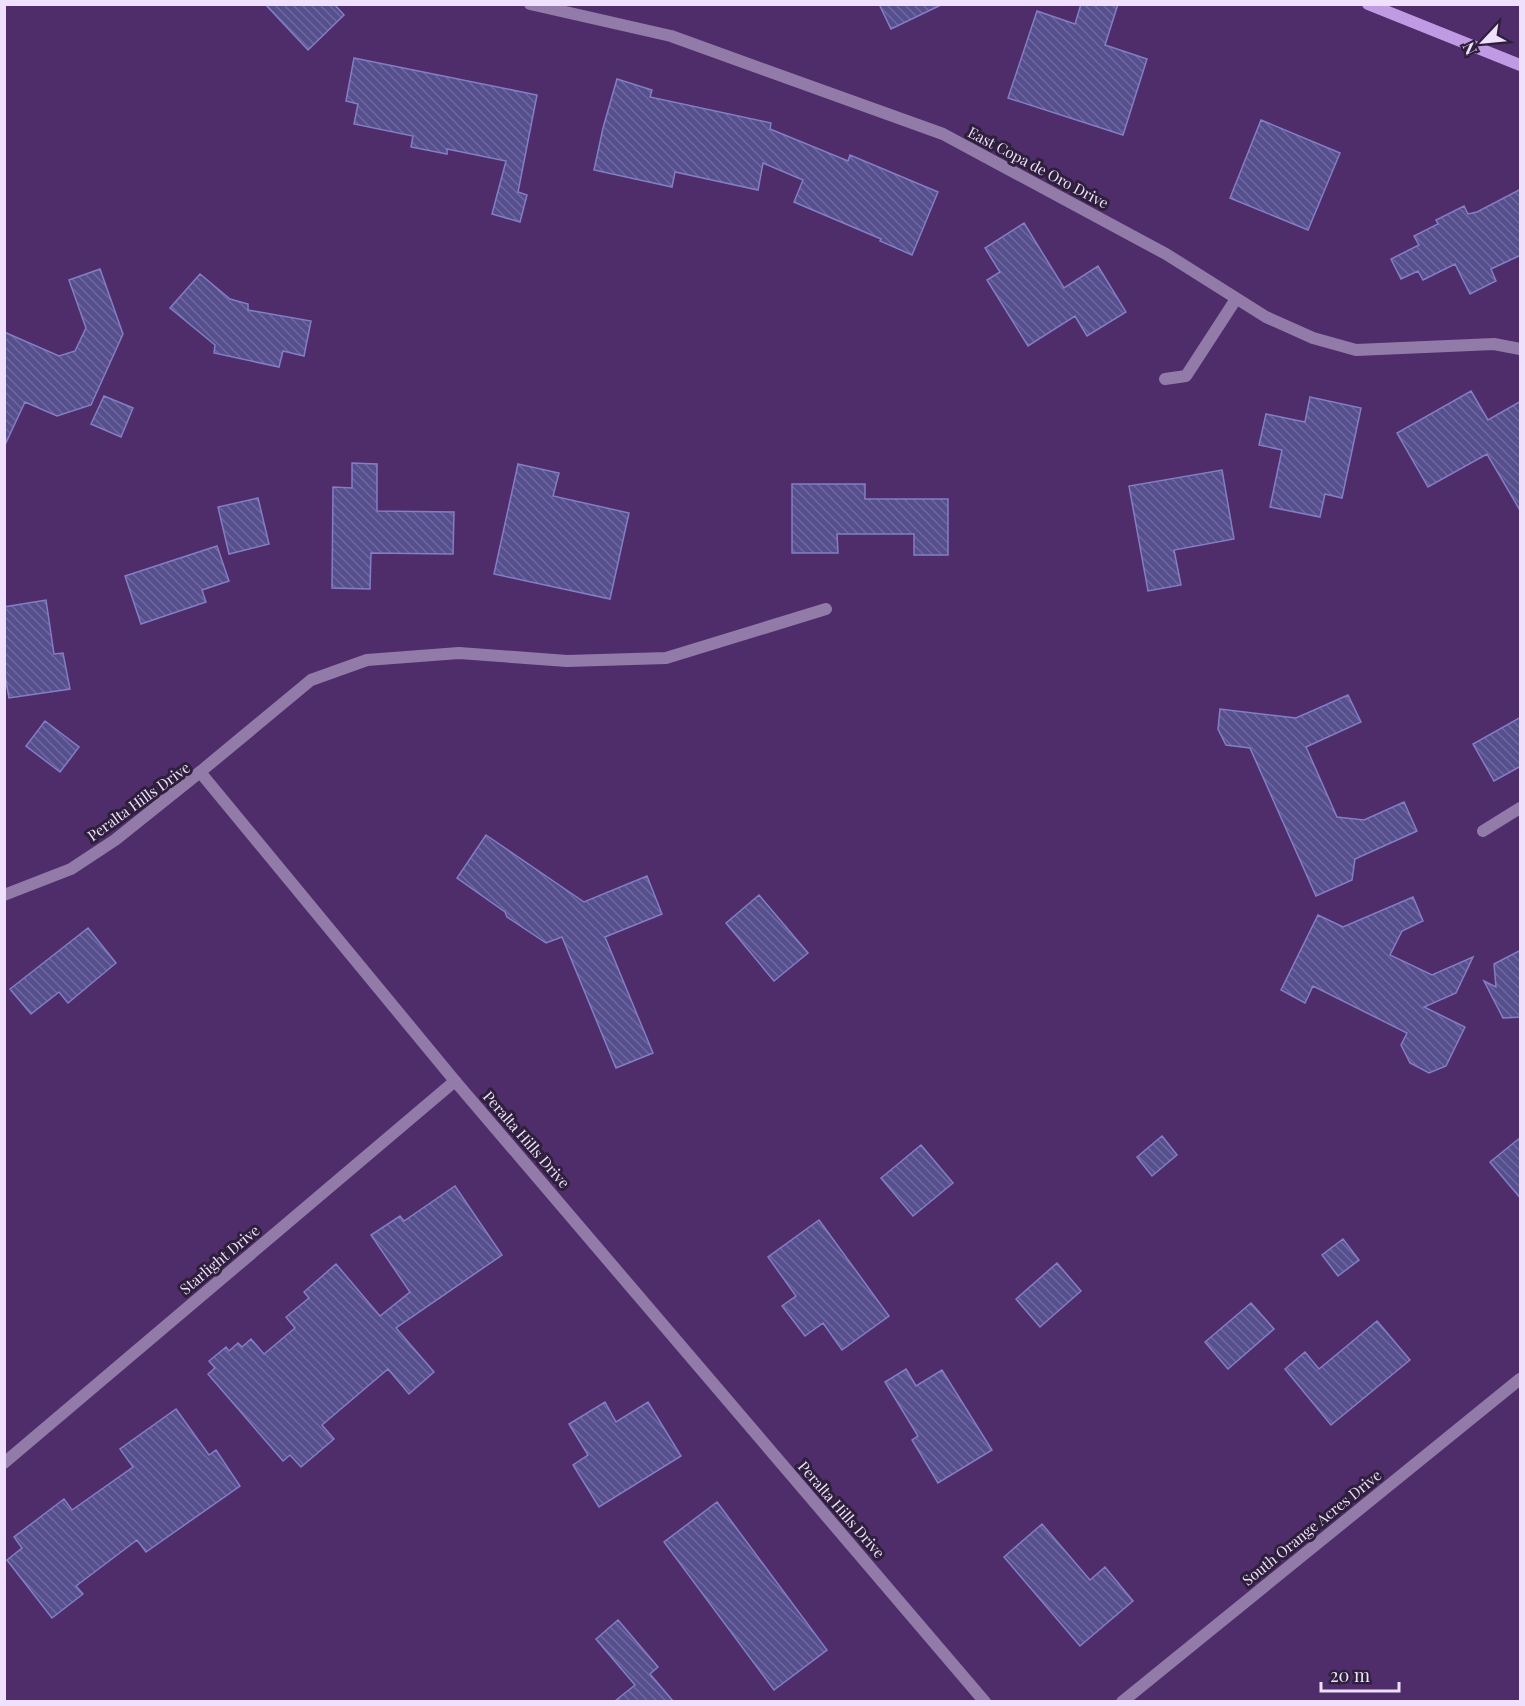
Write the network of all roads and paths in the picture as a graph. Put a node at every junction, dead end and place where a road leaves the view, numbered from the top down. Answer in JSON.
{"nodes":[{"id":1,"x":530,"y":4,"type":"edge"},
{"id":2,"x":1368,"y":4,"type":"edge"},
{"id":3,"x":1521,"y":65,"type":"edge"},
{"id":4,"x":1236,"y":299,"type":"junction"},
{"id":5,"x":1521,"y":349,"type":"edge"},
{"id":6,"x":1165,"y":379,"type":"dead end"},
{"id":7,"x":826,"y":609,"type":"dead end"},
{"id":8,"x":200,"y":772,"type":"junction"},
{"id":9,"x":1521,"y":808,"type":"edge"},
{"id":10,"x":1483,"y":831,"type":"dead end"},
{"id":11,"x":4,"y":895,"type":"edge"},
{"id":12,"x":455,"y":1081,"type":"junction"},
{"id":13,"x":1521,"y":1379,"type":"edge"},
{"id":14,"x":4,"y":1463,"type":"edge"},
{"id":15,"x":985,"y":1701,"type":"edge"},
{"id":16,"x":1122,"y":1701,"type":"edge"}],
"edges":[{"from":1,"to":4,"type":"street","name":"East Copa de Oro Drive"},
{"from":2,"to":3,"type":"main road"},
{"from":4,"to":5,"type":"street","name":"East Copa de Oro Drive"},
{"from":4,"to":6,"type":"street"},
{"from":7,"to":8,"type":"street"},
{"from":8,"to":11,"type":"street","name":"Peralta Hills Drive"},
{"from":8,"to":12,"type":"street","name":"Peralta Hills Drive"},
{"from":9,"to":10,"type":"street"},
{"from":12,"to":14,"type":"street","name":"Starlight Drive"},
{"from":12,"to":15,"type":"street","name":"Peralta Hills Drive"},
{"from":13,"to":16,"type":"street","name":"South Orange Acres Drive"}]}
